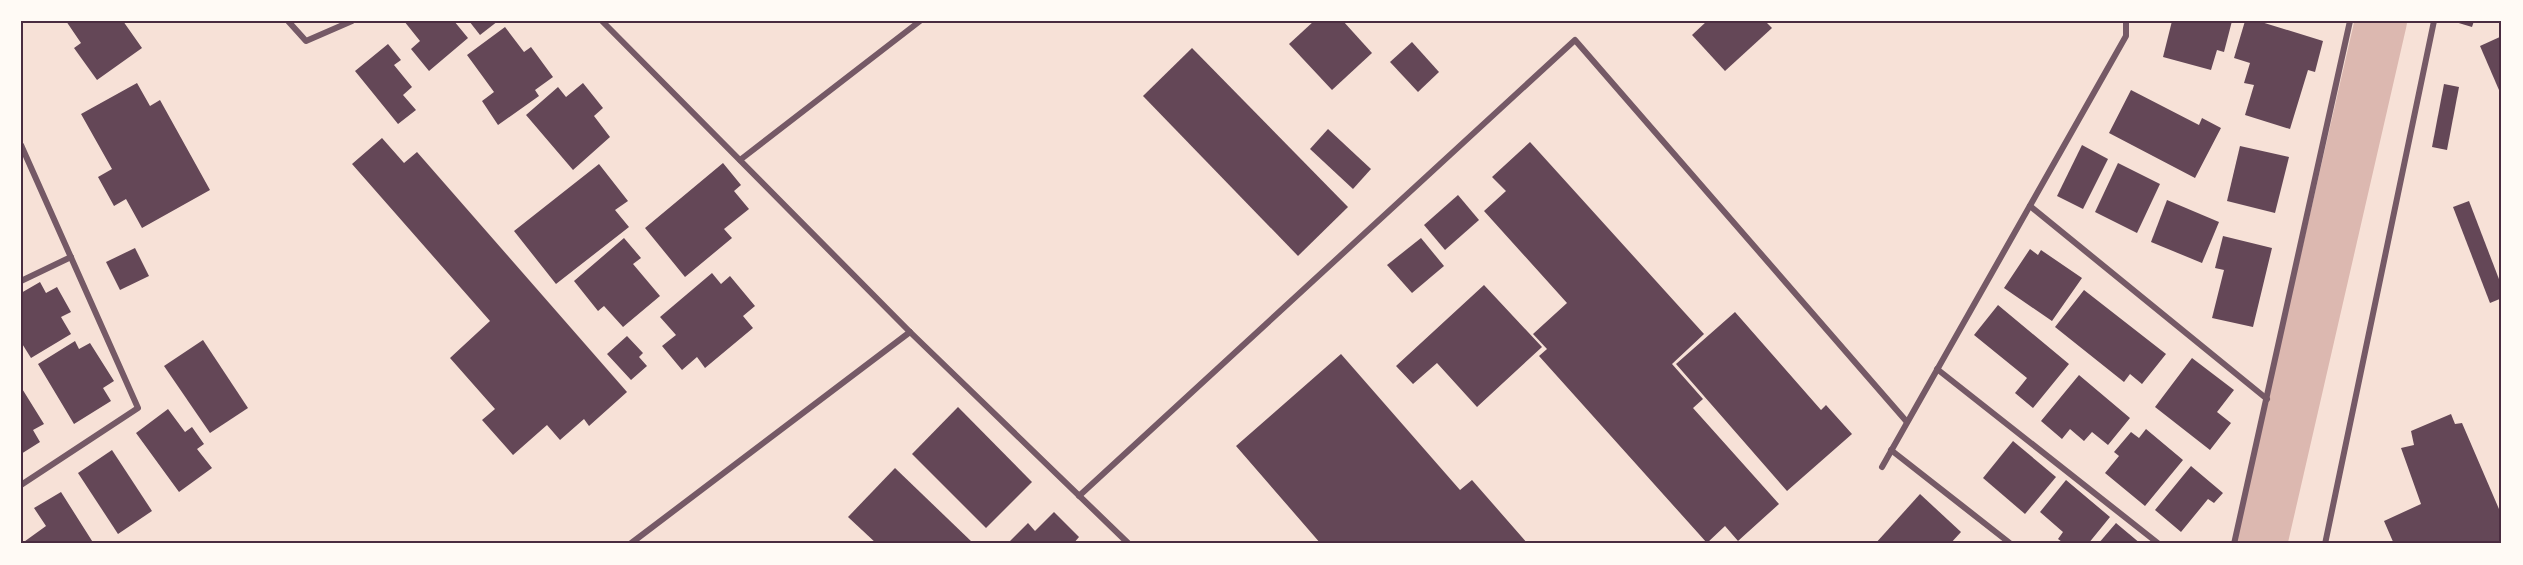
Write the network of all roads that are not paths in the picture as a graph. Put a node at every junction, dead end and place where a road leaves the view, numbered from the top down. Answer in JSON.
{"nodes":[{"id":1,"x":288,"y":21,"type":"edge"},
{"id":2,"x":352,"y":21,"type":"edge"},
{"id":3,"x":602,"y":21,"type":"edge"},
{"id":4,"x":920,"y":21,"type":"edge"},
{"id":5,"x":2126,"y":21,"type":"edge"},
{"id":6,"x":2350,"y":21,"type":"edge"},
{"id":7,"x":2434,"y":21,"type":"edge"},
{"id":8,"x":21,"y":145,"type":"edge"},
{"id":9,"x":740,"y":160,"type":"junction"},
{"id":10,"x":2030,"y":206,"type":"junction"},
{"id":11,"x":70,"y":257,"type":"junction"},
{"id":12,"x":21,"y":281,"type":"edge"},
{"id":13,"x":910,"y":332,"type":"junction"},
{"id":14,"x":1937,"y":369,"type":"junction"},
{"id":15,"x":2267,"y":399,"type":"junction"},
{"id":16,"x":1907,"y":422,"type":"junction"},
{"id":17,"x":1891,"y":450,"type":"junction"},
{"id":18,"x":1882,"y":467,"type":"dead end"},
{"id":19,"x":21,"y":485,"type":"edge"},
{"id":20,"x":1079,"y":496,"type":"junction"},
{"id":21,"x":630,"y":544,"type":"edge"},
{"id":22,"x":1129,"y":544,"type":"edge"},
{"id":23,"x":2011,"y":544,"type":"edge"},
{"id":24,"x":2158,"y":544,"type":"edge"},
{"id":25,"x":2235,"y":544,"type":"edge"},
{"id":26,"x":2325,"y":544,"type":"edge"}],
"edges":[{"from":1,"to":2,"type":"street"},
{"from":3,"to":9,"type":"street"},
{"from":4,"to":9,"type":"street"},
{"from":5,"to":10,"type":"street"},
{"from":6,"to":15,"type":"street"},
{"from":7,"to":26,"type":"street"},
{"from":8,"to":11,"type":"street"},
{"from":9,"to":13,"type":"street"},
{"from":10,"to":14,"type":"street"},
{"from":10,"to":15,"type":"street"},
{"from":11,"to":12,"type":"street"},
{"from":11,"to":19,"type":"street"},
{"from":13,"to":20,"type":"street"},
{"from":13,"to":21,"type":"street"},
{"from":14,"to":16,"type":"street"},
{"from":14,"to":24,"type":"street"},
{"from":15,"to":25,"type":"street"},
{"from":16,"to":17,"type":"street"},
{"from":16,"to":20,"type":"street"},
{"from":17,"to":18,"type":"street"},
{"from":17,"to":23,"type":"street"},
{"from":20,"to":22,"type":"street"}]}
